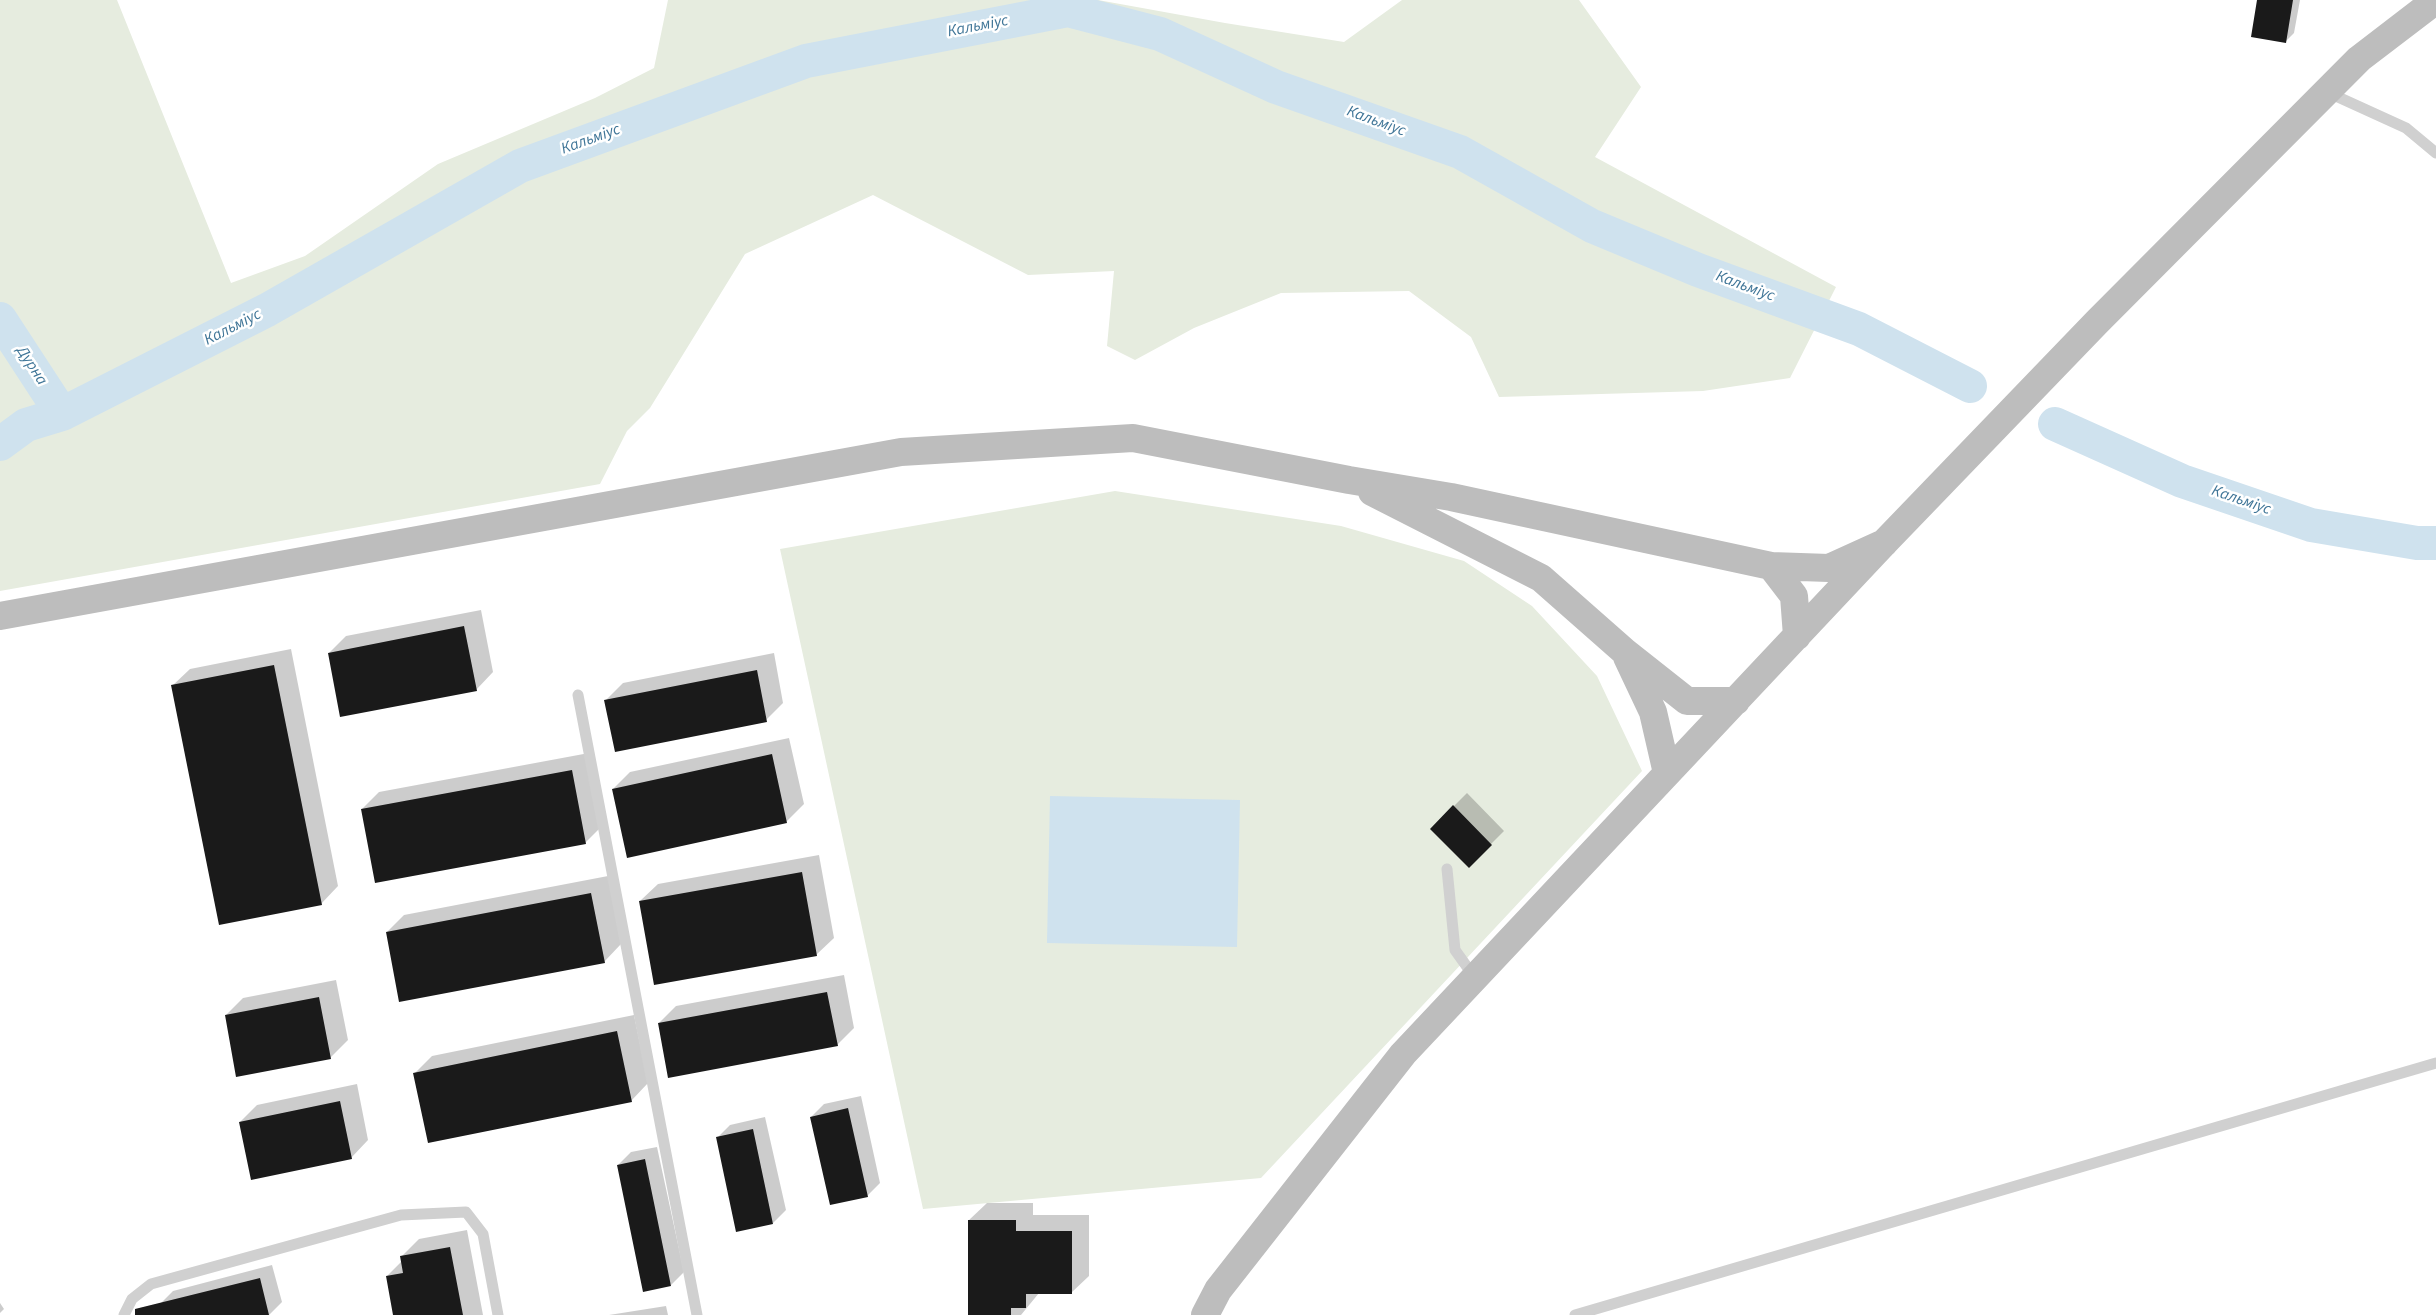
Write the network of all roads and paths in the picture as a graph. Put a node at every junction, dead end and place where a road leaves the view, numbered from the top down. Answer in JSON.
{"nodes":[{"id":1,"x":2436,"y":0,"type":"edge"},
{"id":2,"x":2327,"y":92,"type":"junction"},
{"id":3,"x":2436,"y":153,"type":"edge"},
{"id":4,"x":1349,"y":480,"type":"junction"},
{"id":5,"x":1884,"y":543,"type":"junction"},
{"id":6,"x":1772,"y":566,"type":"junction"},
{"id":7,"x":0,"y":616,"type":"edge"},
{"id":8,"x":1797,"y":636,"type":"junction"},
{"id":9,"x":1625,"y":652,"type":"junction"},
{"id":10,"x":578,"y":695,"type":"dead end"},
{"id":11,"x":1736,"y":701,"type":"junction"},
{"id":12,"x":1667,"y":773,"type":"junction"},
{"id":13,"x":1447,"y":869,"type":"dead end"},
{"id":14,"x":1475,"y":978,"type":"junction"},
{"id":15,"x":2436,"y":1062,"type":"edge"},
{"id":16,"x":124,"y":1315,"type":"edge"},
{"id":17,"x":498,"y":1315,"type":"edge"},
{"id":18,"x":697,"y":1315,"type":"edge"},
{"id":19,"x":1205,"y":1315,"type":"edge"},
{"id":20,"x":1575,"y":1315,"type":"edge"}],
"edges":[{"from":1,"to":2,"type":"street"},
{"from":2,"to":3,"type":"lane"},
{"from":2,"to":5,"type":"street"},
{"from":4,"to":6,"type":"street"},
{"from":4,"to":7,"type":"street"},
{"from":4,"to":9,"type":"street"},
{"from":5,"to":6,"type":"street"},
{"from":5,"to":8,"type":"street"},
{"from":6,"to":8,"type":"street"},
{"from":8,"to":11,"type":"street"},
{"from":9,"to":11,"type":"street"},
{"from":9,"to":12,"type":"street"},
{"from":10,"to":18,"type":"lane"},
{"from":11,"to":12,"type":"street"},
{"from":12,"to":14,"type":"street"},
{"from":13,"to":14,"type":"lane"},
{"from":14,"to":19,"type":"street"},
{"from":15,"to":20,"type":"lane"},
{"from":16,"to":17,"type":"lane"}]}
